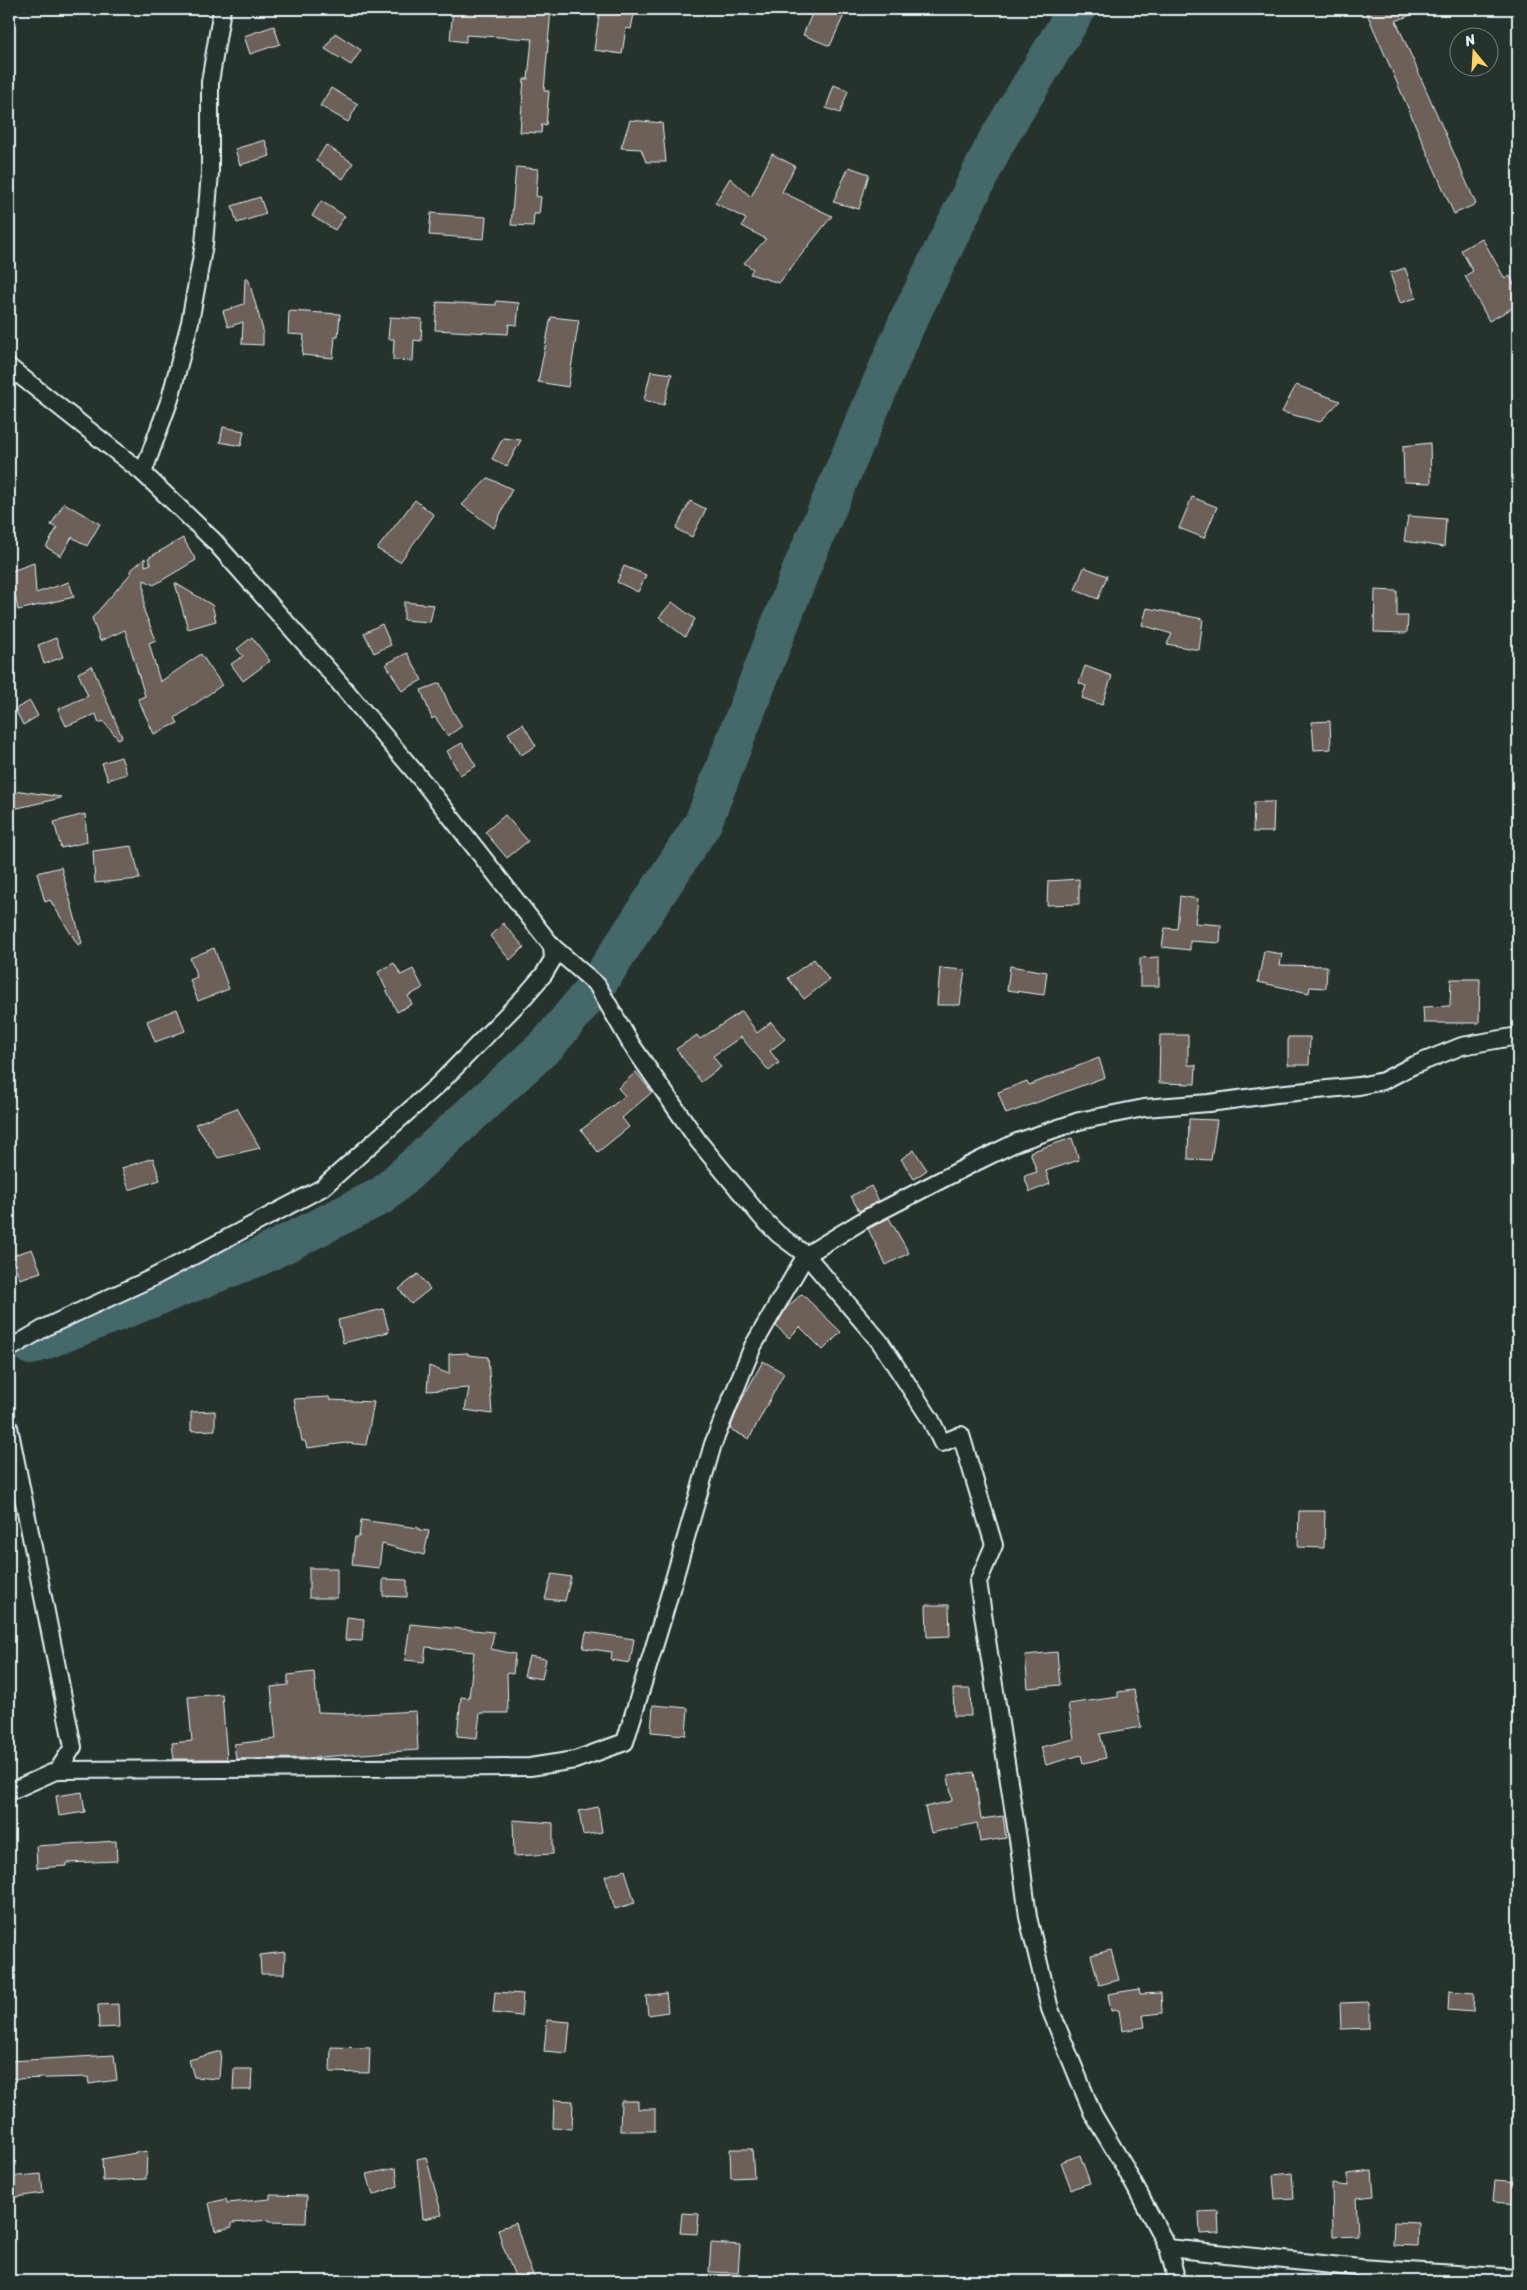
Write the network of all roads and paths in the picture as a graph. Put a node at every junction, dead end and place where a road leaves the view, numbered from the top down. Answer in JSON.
{"nodes":[{"id":1,"x":222,"y":9,"type":"edge"},
{"id":2,"x":9,"y":367,"type":"edge"},
{"id":3,"x":143,"y":473,"type":"junction"},
{"id":4,"x":552,"y":946,"type":"junction"},
{"id":5,"x":1518,"y":1036,"type":"edge"},
{"id":6,"x":806,"y":1255,"type":"junction"},
{"id":7,"x":9,"y":1349,"type":"edge"},
{"id":8,"x":9,"y":1428,"type":"edge"},
{"id":9,"x":58,"y":1770,"type":"junction"},
{"id":10,"x":9,"y":1792,"type":"edge"},
{"id":11,"x":1168,"y":2248,"type":"junction"},
{"id":12,"x":1518,"y":2278,"type":"edge"},
{"id":13,"x":1177,"y":2281,"type":"edge"}],
"edges":[{"from":1,"to":3,"type":"street"},
{"from":2,"to":3,"type":"street"},
{"from":3,"to":4,"type":"street"},
{"from":4,"to":6,"type":"street"},
{"from":4,"to":7,"type":"street"},
{"from":5,"to":6,"type":"street"},
{"from":6,"to":9,"type":"street"},
{"from":6,"to":11,"type":"street"},
{"from":8,"to":9,"type":"street"},
{"from":9,"to":10,"type":"street"},
{"from":11,"to":12,"type":"street"},
{"from":11,"to":13,"type":"street"}]}
